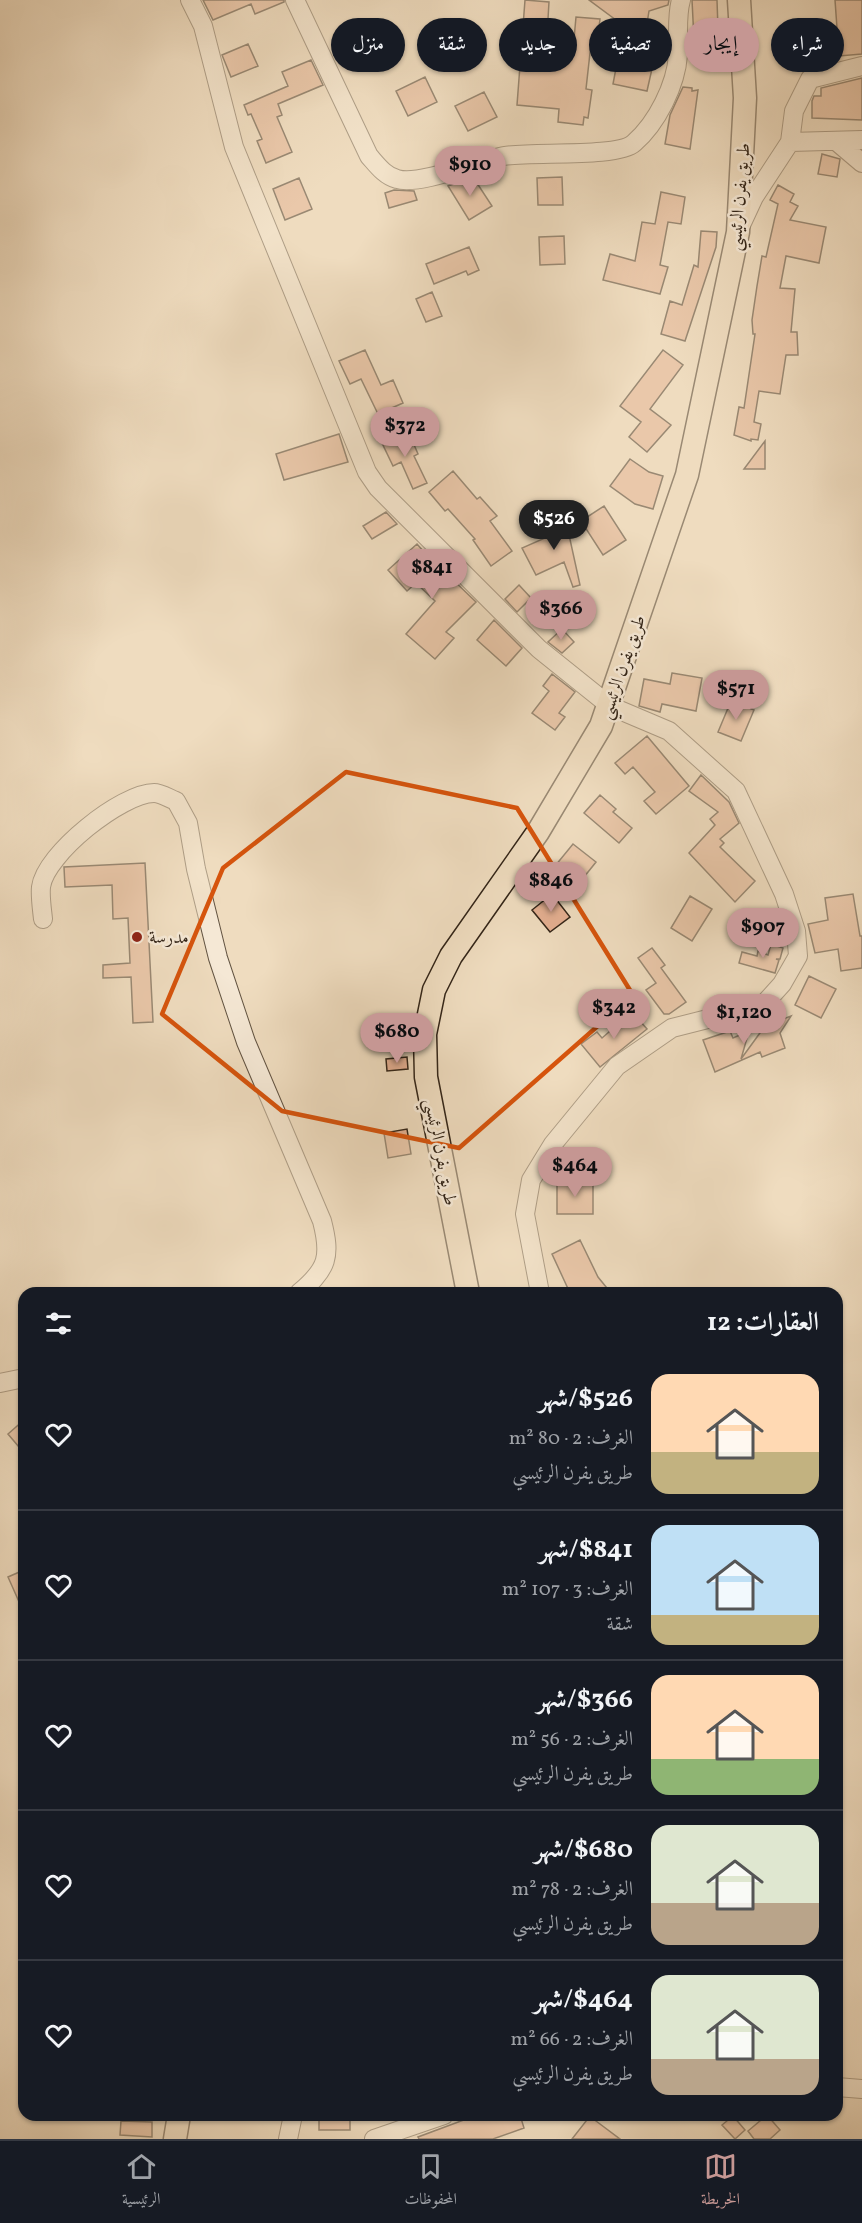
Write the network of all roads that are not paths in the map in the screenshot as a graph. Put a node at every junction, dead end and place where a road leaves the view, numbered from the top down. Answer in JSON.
{"nodes":[{"id":1,"x":190,"y":0,"type":"edge"},
{"id":2,"x":295,"y":0,"type":"edge"},
{"id":3,"x":681,"y":0,"type":"edge"},
{"id":4,"x":739,"y":0,"type":"edge"},
{"id":5,"x":862,"y":66,"type":"edge"},
{"id":6,"x":862,"y":140,"type":"edge"},
{"id":7,"x":836,"y":141,"type":"junction"},
{"id":8,"x":790,"y":142,"type":"junction"},
{"id":9,"x":862,"y":163,"type":"edge"},
{"id":10,"x":738,"y":232,"type":"junction"},
{"id":11,"x":610,"y":706,"type":"junction"},
{"id":12,"x":43,"y":919,"type":"dead end"},
{"id":13,"x":305,"y":1287,"type":"edge"},
{"id":14,"x":467,"y":1287,"type":"edge"},
{"id":15,"x":539,"y":1287,"type":"edge"},
{"id":16,"x":18,"y":1379,"type":"edge"},
{"id":17,"x":0,"y":1383,"type":"edge"},
{"id":18,"x":843,"y":2087,"type":"edge"},
{"id":19,"x":862,"y":2089,"type":"edge"},
{"id":20,"x":178,"y":2121,"type":"edge"},
{"id":21,"x":292,"y":2121,"type":"edge"},
{"id":22,"x":426,"y":2121,"type":"edge"},
{"id":23,"x":175,"y":2139,"type":"edge"},
{"id":24,"x":288,"y":2139,"type":"edge"},
{"id":25,"x":374,"y":2139,"type":"edge"}],
"edges":[{"from":1,"to":11,"type":"street"},
{"from":2,"to":3,"type":"street"},
{"from":4,"to":10,"type":"main road","name":"طريق يفرن الرئيسي"},
{"from":5,"to":8,"type":"street"},
{"from":6,"to":7,"type":"street"},
{"from":7,"to":8,"type":"street"},
{"from":7,"to":9,"type":"street"},
{"from":8,"to":10,"type":"street"},
{"from":10,"to":11,"type":"main road","name":"طريق يفرن الرئيسي"},
{"from":11,"to":14,"type":"main road","name":"طريق يفرن الرئيسي"},
{"from":11,"to":15,"type":"street"},
{"from":12,"to":13,"type":"street"},
{"from":16,"to":17,"type":"street"},
{"from":18,"to":19,"type":"street"},
{"from":20,"to":23,"type":"main road"},
{"from":21,"to":24,"type":"street"},
{"from":22,"to":25,"type":"street"}]}
